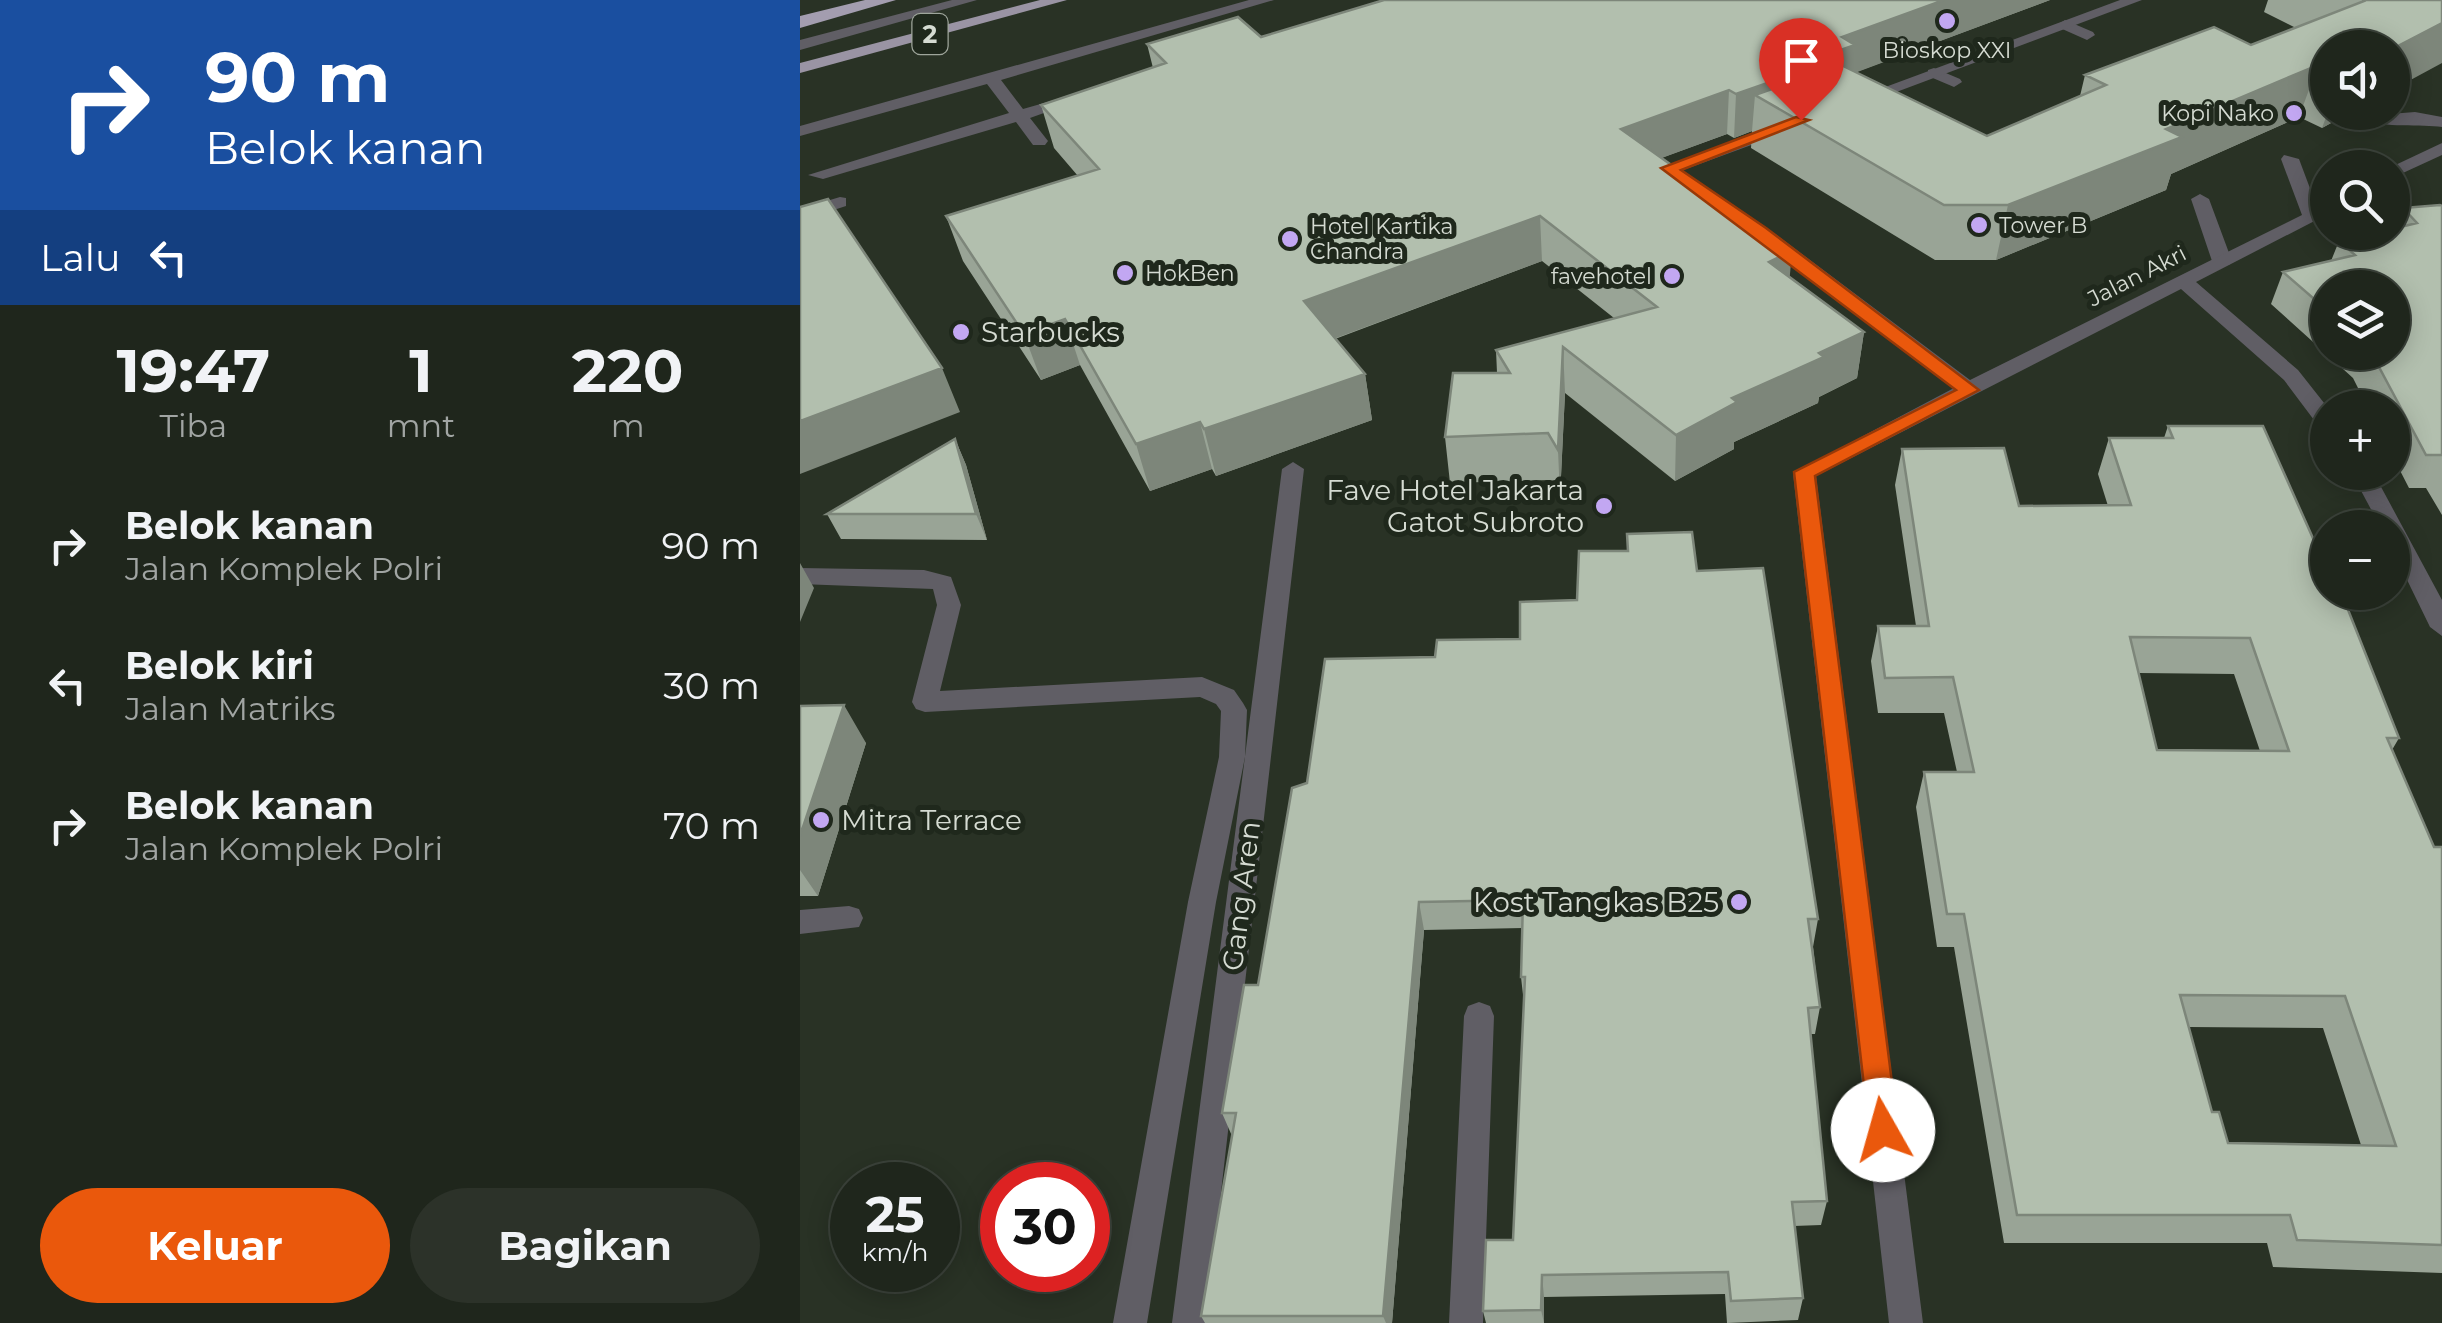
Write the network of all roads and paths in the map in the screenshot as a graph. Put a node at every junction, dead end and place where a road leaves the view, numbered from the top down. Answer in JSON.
{"nodes":[{"id":1,"x":886,"y":0,"type":"edge"},
{"id":2,"x":970,"y":0,"type":"edge"},
{"id":3,"x":1060,"y":0,"type":"edge"},
{"id":4,"x":1266,"y":0,"type":"edge"},
{"id":5,"x":2134,"y":0,"type":"edge"},
{"id":6,"x":800,"y":22,"type":"edge"},
{"id":7,"x":2065,"y":25,"type":"junction"},
{"id":8,"x":2086,"y":35,"type":"dead end"},
{"id":9,"x":800,"y":45,"type":"edge"},
{"id":10,"x":800,"y":68,"type":"edge"},
{"id":11,"x":1934,"y":73,"type":"junction"},
{"id":12,"x":990,"y":77,"type":"junction"},
{"id":13,"x":1954,"y":82,"type":"dead end"},
{"id":14,"x":1097,"y":92,"type":"edge"},
{"id":15,"x":1846,"y":104,"type":"edge"},
{"id":16,"x":1021,"y":116,"type":"junction"},
{"id":17,"x":2410,"y":118,"type":"edge"},
{"id":18,"x":2442,"y":122,"type":"edge"},
{"id":19,"x":1792,"y":124,"type":"edge"},
{"id":20,"x":800,"y":131,"type":"edge"},
{"id":21,"x":1039,"y":141,"type":"dead end"},
{"id":22,"x":2442,"y":148,"type":"edge"},
{"id":23,"x":2290,"y":158,"type":"dead end"},
{"id":24,"x":2410,"y":164,"type":"edge"},
{"id":25,"x":809,"y":168,"type":"edge"},
{"id":26,"x":1676,"y":174,"type":"edge"},
{"id":27,"x":2310,"y":195,"type":"edge"},
{"id":28,"x":2200,"y":199,"type":"dead end"},
{"id":29,"x":840,"y":202,"type":"dead end"},
{"id":30,"x":800,"y":216,"type":"edge"},
{"id":31,"x":2310,"y":216,"type":"edge"},
{"id":32,"x":2410,"y":218,"type":"edge"},
{"id":33,"x":1744,"y":221,"type":"edge"},
{"id":34,"x":2442,"y":234,"type":"edge"},
{"id":35,"x":2222,"y":261,"type":"junction"},
{"id":36,"x":2183,"y":280,"type":"junction"},
{"id":37,"x":1970,"y":390,"type":"junction"},
{"id":38,"x":2310,"y":400,"type":"edge"},
{"id":39,"x":1293,"y":470,"type":"dead end"},
{"id":40,"x":2372,"y":490,"type":"edge"},
{"id":41,"x":800,"y":576,"type":"edge"},
{"id":42,"x":2442,"y":627,"type":"edge"},
{"id":43,"x":849,"y":918,"type":"dead end"},
{"id":44,"x":800,"y":922,"type":"edge"},
{"id":45,"x":1479,"y":1016,"type":"dead end"},
{"id":46,"x":1130,"y":1323,"type":"edge"},
{"id":47,"x":1190,"y":1323,"type":"edge"},
{"id":48,"x":1466,"y":1323,"type":"edge"},
{"id":49,"x":1906,"y":1323,"type":"edge"}],
"edges":[{"from":1,"to":6,"type":"highway"},
{"from":2,"to":9,"type":"street"},
{"from":3,"to":10,"type":"highway","number":"2"},
{"from":4,"to":12,"type":"street"},
{"from":5,"to":7,"type":"street"},
{"from":7,"to":8,"type":"street"},
{"from":7,"to":11,"type":"street"},
{"from":11,"to":13,"type":"street"},
{"from":11,"to":15,"type":"street"},
{"from":12,"to":16,"type":"street"},
{"from":12,"to":20,"type":"street"},
{"from":14,"to":16,"type":"street"},
{"from":16,"to":21,"type":"street"},
{"from":16,"to":25,"type":"street"},
{"from":17,"to":18,"type":"street"},
{"from":19,"to":26,"type":"street"},
{"from":22,"to":24,"type":"street"},
{"from":23,"to":27,"type":"street"},
{"from":28,"to":35,"type":"street"},
{"from":29,"to":30,"type":"street"},
{"from":31,"to":35,"type":"street","name":"Jalan Akri"},
{"from":32,"to":34,"type":"street"},
{"from":33,"to":37,"type":"street"},
{"from":35,"to":36,"type":"street","name":"Jalan Akri"},
{"from":36,"to":37,"type":"street","name":"Jalan Akri"},
{"from":36,"to":38,"type":"street"},
{"from":37,"to":49,"type":"street","name":"Jalan Akri"},
{"from":39,"to":47,"type":"street","name":"Gang Aren"},
{"from":40,"to":42,"type":"street"},
{"from":41,"to":46,"type":"street"},
{"from":43,"to":44,"type":"street"},
{"from":45,"to":48,"type":"street"}]}
